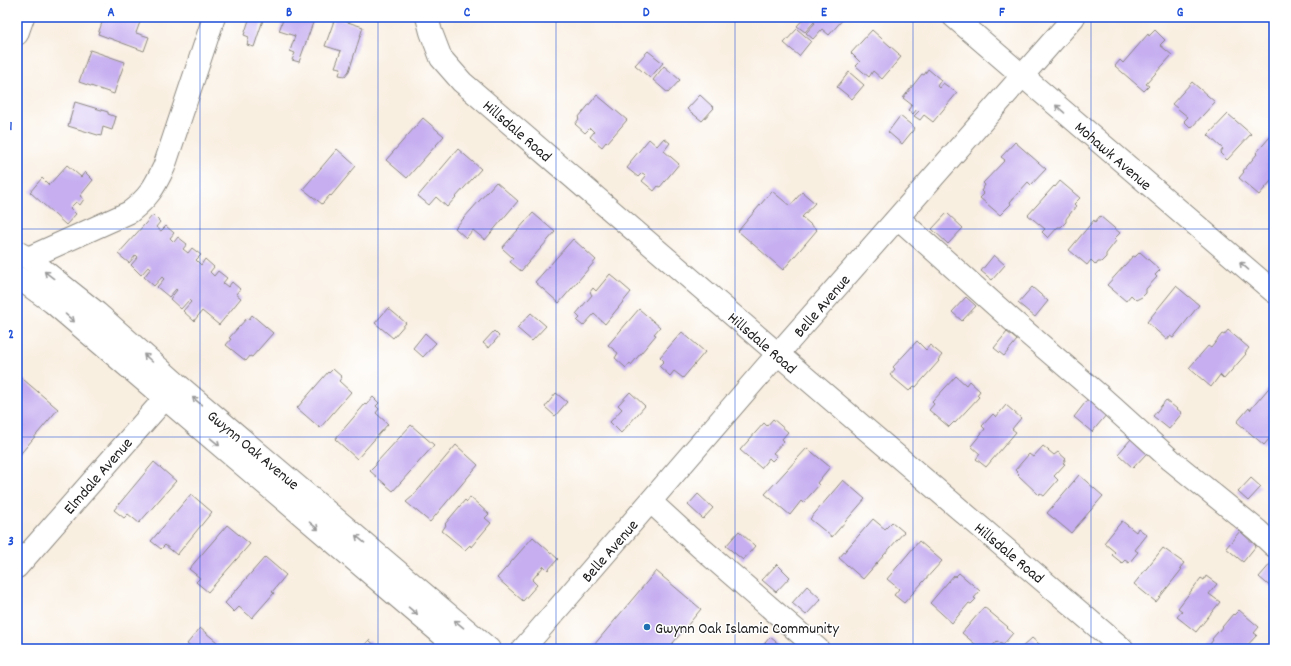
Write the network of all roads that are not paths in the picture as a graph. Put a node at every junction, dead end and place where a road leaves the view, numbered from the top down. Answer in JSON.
{"nodes":[{"id":1,"x":23,"y":17,"type":"edge"},
{"id":2,"x":214,"y":17,"type":"edge"},
{"id":3,"x":427,"y":17,"type":"edge"},
{"id":4,"x":954,"y":17,"type":"edge"},
{"id":5,"x":1074,"y":17,"type":"edge"},
{"id":6,"x":17,"y":34,"type":"edge"},
{"id":7,"x":1023,"y":76,"type":"junction"},
{"id":8,"x":898,"y":218,"type":"junction"},
{"id":9,"x":23,"y":255,"type":"edge"},
{"id":10,"x":17,"y":277,"type":"edge"},
{"id":11,"x":1274,"y":292,"type":"edge"},
{"id":12,"x":778,"y":354,"type":"junction"},
{"id":13,"x":171,"y":391,"type":"junction"},
{"id":14,"x":651,"y":502,"type":"junction"},
{"id":15,"x":1274,"y":546,"type":"edge"},
{"id":16,"x":17,"y":567,"type":"edge"},
{"id":17,"x":459,"y":649,"type":"edge"},
{"id":18,"x":489,"y":649,"type":"edge"},
{"id":19,"x":523,"y":649,"type":"edge"},
{"id":20,"x":818,"y":649,"type":"edge"},
{"id":21,"x":1123,"y":649,"type":"edge"}],
"edges":[{"from":1,"to":6,"type":"street"},
{"from":2,"to":9,"type":"street"},
{"from":3,"to":12,"type":"street","name":"Hillsdale Road"},
{"from":4,"to":7,"type":"street","name":"Mohawk Avenue"},
{"from":5,"to":7,"type":"street","name":"Belle Avenue"},
{"from":7,"to":8,"type":"street","name":"Belle Avenue"},
{"from":11,"to":7,"type":"street","name":"Mohawk Avenue","one_way":true},
{"from":8,"to":12,"type":"street","name":"Belle Avenue"},
{"from":8,"to":15,"type":"street"},
{"from":13,"to":9,"type":"street","name":"Gwynn Oak Avenue","one_way":true},
{"from":10,"to":13,"type":"street","name":"Gwynn Oak Avenue","one_way":true},
{"from":12,"to":14,"type":"street","name":"Belle Avenue"},
{"from":12,"to":21,"type":"street","name":"Hillsdale Road"},
{"from":13,"to":16,"type":"street","name":"Elmdale Avenue"},
{"from":13,"to":17,"type":"street","name":"Gwynn Oak Avenue","one_way":true},
{"from":18,"to":13,"type":"street","name":"Gwynn Oak Avenue","one_way":true},
{"from":14,"to":19,"type":"street","name":"Belle Avenue"},
{"from":14,"to":20,"type":"street"}]}
